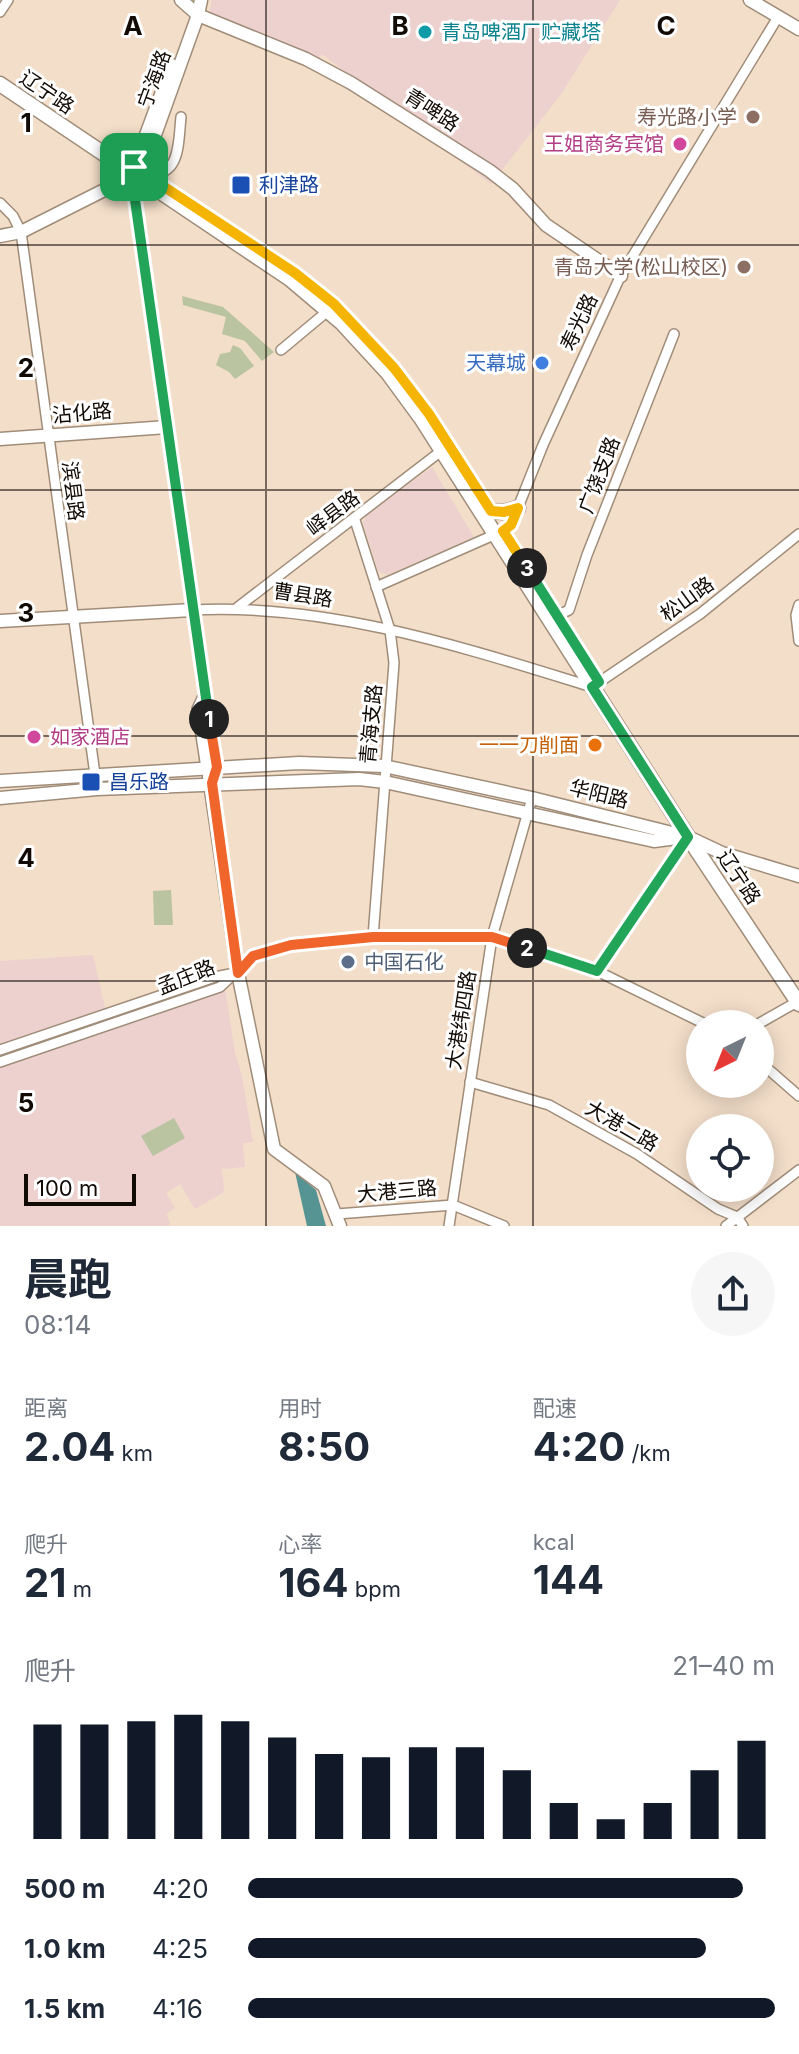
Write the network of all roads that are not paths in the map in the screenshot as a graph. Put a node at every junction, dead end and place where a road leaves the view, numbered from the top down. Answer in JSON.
{"nodes":[{"id":1,"x":8,"y":0,"type":"edge"},
{"id":2,"x":181,"y":0,"type":"edge"},
{"id":3,"x":750,"y":0,"type":"edge"},
{"id":4,"x":197,"y":6,"type":"edge"},
{"id":5,"x":0,"y":12,"type":"edge"},
{"id":6,"x":778,"y":17,"type":"junction"},
{"id":7,"x":799,"y":29,"type":"edge"},
{"id":8,"x":0,"y":81,"type":"edge"},
{"id":9,"x":181,"y":117,"type":"dead end"},
{"id":10,"x":143,"y":142,"type":"junction"},
{"id":11,"x":111,"y":152,"type":"junction"},
{"id":12,"x":137,"y":171,"type":"junction"},
{"id":13,"x":0,"y":203,"type":"edge"},
{"id":14,"x":21,"y":232,"type":"junction"},
{"id":15,"x":0,"y":236,"type":"edge"},
{"id":16,"x":621,"y":276,"type":"junction"},
{"id":17,"x":329,"y":310,"type":"junction"},
{"id":18,"x":674,"y":334,"type":"dead end"},
{"id":19,"x":281,"y":350,"type":"dead end"},
{"id":20,"x":167,"y":427,"type":"junction"},
{"id":21,"x":48,"y":436,"type":"junction"},
{"id":22,"x":0,"y":439,"type":"edge"},
{"id":23,"x":446,"y":448,"type":"junction"},
{"id":24,"x":518,"y":508,"type":"junction"},
{"id":25,"x":491,"y":511,"type":"junction"},
{"id":26,"x":355,"y":520,"type":"junction"},
{"id":27,"x":500,"y":532,"type":"junction"},
{"id":28,"x":799,"y":534,"type":"edge"},
{"id":29,"x":376,"y":587,"type":"junction"},
{"id":30,"x":799,"y":605,"type":"edge"},
{"id":31,"x":238,"y":607,"type":"junction"},
{"id":32,"x":192,"y":610,"type":"junction"},
{"id":33,"x":72,"y":617,"type":"junction"},
{"id":34,"x":554,"y":617,"type":"junction"},
{"id":35,"x":0,"y":621,"type":"edge"},
{"id":36,"x":390,"y":630,"type":"junction"},
{"id":37,"x":799,"y":641,"type":"edge"},
{"id":38,"x":596,"y":684,"type":"junction"},
{"id":39,"x":384,"y":766,"type":"junction"},
{"id":40,"x":212,"y":767,"type":"junction"},
{"id":41,"x":94,"y":773,"type":"junction"},
{"id":42,"x":0,"y":781,"type":"edge"},
{"id":43,"x":385,"y":782,"type":"junction"},
{"id":44,"x":212,"y":783,"type":"junction"},
{"id":45,"x":97,"y":789,"type":"junction"},
{"id":46,"x":0,"y":798,"type":"edge"},
{"id":47,"x":532,"y":798,"type":"junction"},
{"id":48,"x":528,"y":812,"type":"junction"},
{"id":49,"x":688,"y":837,"type":"junction"},
{"id":50,"x":705,"y":846,"type":"junction"},
{"id":51,"x":799,"y":876,"type":"edge"},
{"id":52,"x":373,"y":937,"type":"junction"},
{"id":53,"x":492,"y":937,"type":"junction"},
{"id":54,"x":597,"y":971,"type":"junction"},
{"id":55,"x":238,"y":973,"type":"junction"},
{"id":56,"x":798,"y":999,"type":"edge"},
{"id":57,"x":774,"y":1014,"type":"edge"},
{"id":58,"x":686,"y":1015,"type":"edge"},
{"id":59,"x":0,"y":1050,"type":"edge"},
{"id":60,"x":0,"y":1062,"type":"edge"},
{"id":61,"x":774,"y":1074,"type":"edge"},
{"id":62,"x":470,"y":1082,"type":"junction"},
{"id":63,"x":799,"y":1096,"type":"edge"},
{"id":64,"x":799,"y":1170,"type":"edge"},
{"id":65,"x":453,"y":1205,"type":"junction"},
{"id":66,"x":338,"y":1220,"type":"edge"},
{"id":67,"x":740,"y":1222,"type":"edge"},
{"id":68,"x":449,"y":1226,"type":"edge"},
{"id":69,"x":504,"y":1226,"type":"edge"},
{"id":70,"x":726,"y":1226,"type":"edge"}],
"edges":[{"from":1,"to":5,"type":"street"},
{"from":2,"to":4,"type":"street","name":"青啤路"},
{"from":3,"to":6,"type":"street"},
{"from":4,"to":10,"type":"street","name":"宁海路"},
{"from":4,"to":12,"type":"street","name":"宁海路"},
{"from":4,"to":16,"type":"street","name":"青啤路"},
{"from":6,"to":7,"type":"street"},
{"from":6,"to":16,"type":"street","name":"寿光路"},
{"from":8,"to":11,"type":"main road","name":"辽宁路"},
{"from":8,"to":12,"type":"main road","name":"辽宁路"},
{"from":9,"to":12,"type":"street","name":"宁海路"},
{"from":10,"to":11,"type":"street"},
{"from":10,"to":12,"type":"street","name":"宁海路"},
{"from":11,"to":12,"type":"main road","name":"辽宁路"},
{"from":12,"to":14,"type":"street"},
{"from":12,"to":17,"type":"main road","name":"辽宁路"},
{"from":12,"to":20,"type":"street"},
{"from":12,"to":23,"type":"main road","name":"辽宁路"},
{"from":13,"to":14,"type":"street","name":"滨县路"},
{"from":14,"to":15,"type":"street"},
{"from":14,"to":21,"type":"street","name":"滨县路"},
{"from":16,"to":24,"type":"street","name":"寿光路"},
{"from":17,"to":19,"type":"street"},
{"from":17,"to":23,"type":"main road","name":"辽宁路"},
{"from":18,"to":34,"type":"street","name":"广饶支路"},
{"from":20,"to":21,"type":"street","name":"沾化路"},
{"from":20,"to":32,"type":"street"},
{"from":21,"to":22,"type":"street","name":"沾化路"},
{"from":21,"to":33,"type":"street","name":"滨县路"},
{"from":23,"to":25,"type":"main road","name":"辽宁路"},
{"from":23,"to":26,"type":"street","name":"峄县路"},
{"from":23,"to":27,"type":"main road","name":"辽宁路"},
{"from":24,"to":25,"type":"main road"},
{"from":24,"to":27,"type":"street","name":"寿光路"},
{"from":25,"to":27,"type":"main road","name":"辽宁路"},
{"from":26,"to":29,"type":"street","name":"青海支路"},
{"from":26,"to":31,"type":"street","name":"峄县路"},
{"from":27,"to":29,"type":"street"},
{"from":27,"to":34,"type":"main road","name":"辽宁路"},
{"from":28,"to":38,"type":"street","name":"松山路"},
{"from":29,"to":36,"type":"street","name":"青海支路"},
{"from":30,"to":37,"type":"street"},
{"from":31,"to":32,"type":"street","name":"曹县路"},
{"from":31,"to":36,"type":"street","name":"曹县路"},
{"from":32,"to":33,"type":"street","name":"曹县路"},
{"from":32,"to":40,"type":"street"},
{"from":33,"to":35,"type":"street","name":"曹县路"},
{"from":33,"to":41,"type":"street","name":"滨县路"},
{"from":34,"to":38,"type":"main road","name":"辽宁路"},
{"from":36,"to":38,"type":"street","name":"曹县路"},
{"from":36,"to":39,"type":"street","name":"青海支路"},
{"from":38,"to":49,"type":"main road","name":"辽宁路"},
{"from":38,"to":50,"type":"main road","name":"辽宁路"},
{"from":39,"to":40,"type":"street","name":"华阳路"},
{"from":39,"to":43,"type":"street","name":"青海支路"},
{"from":39,"to":47,"type":"street","name":"华阳路"},
{"from":40,"to":41,"type":"street","name":"华阳路"},
{"from":40,"to":44,"type":"street"},
{"from":41,"to":42,"type":"street","name":"华阳路"},
{"from":41,"to":45,"type":"street","name":"滨县路"},
{"from":43,"to":44,"type":"street","name":"华阳路"},
{"from":43,"to":48,"type":"street","name":"华阳路"},
{"from":43,"to":52,"type":"street","name":"青海支路"},
{"from":44,"to":45,"type":"street","name":"华阳路"},
{"from":44,"to":55,"type":"street"},
{"from":45,"to":46,"type":"street","name":"华阳路"},
{"from":47,"to":48,"type":"street","name":"大港纬四路"},
{"from":47,"to":49,"type":"street","name":"华阳路"},
{"from":48,"to":49,"type":"street","name":"华阳路"},
{"from":48,"to":53,"type":"street","name":"大港纬四路"},
{"from":49,"to":50,"type":"street"},
{"from":49,"to":54,"type":"street"},
{"from":49,"to":56,"type":"main road","name":"辽宁路"},
{"from":50,"to":51,"type":"street"},
{"from":50,"to":56,"type":"main road","name":"辽宁路"},
{"from":52,"to":53,"type":"street"},
{"from":52,"to":55,"type":"street"},
{"from":53,"to":54,"type":"street"},
{"from":53,"to":62,"type":"street","name":"大港纬四路"},
{"from":54,"to":58,"type":"street"},
{"from":55,"to":59,"type":"street","name":"孟庄路"},
{"from":55,"to":60,"type":"street","name":"孟庄路"},
{"from":55,"to":66,"type":"street"},
{"from":56,"to":57,"type":"street"},
{"from":61,"to":63,"type":"street"},
{"from":62,"to":65,"type":"street","name":"大港纬四路"},
{"from":62,"to":67,"type":"street","name":"大港二路"},
{"from":64,"to":67,"type":"street"},
{"from":65,"to":66,"type":"street","name":"大港三路"},
{"from":65,"to":68,"type":"street","name":"大港纬四路"},
{"from":65,"to":69,"type":"street","name":"大港三路"},
{"from":67,"to":70,"type":"street"}]}
